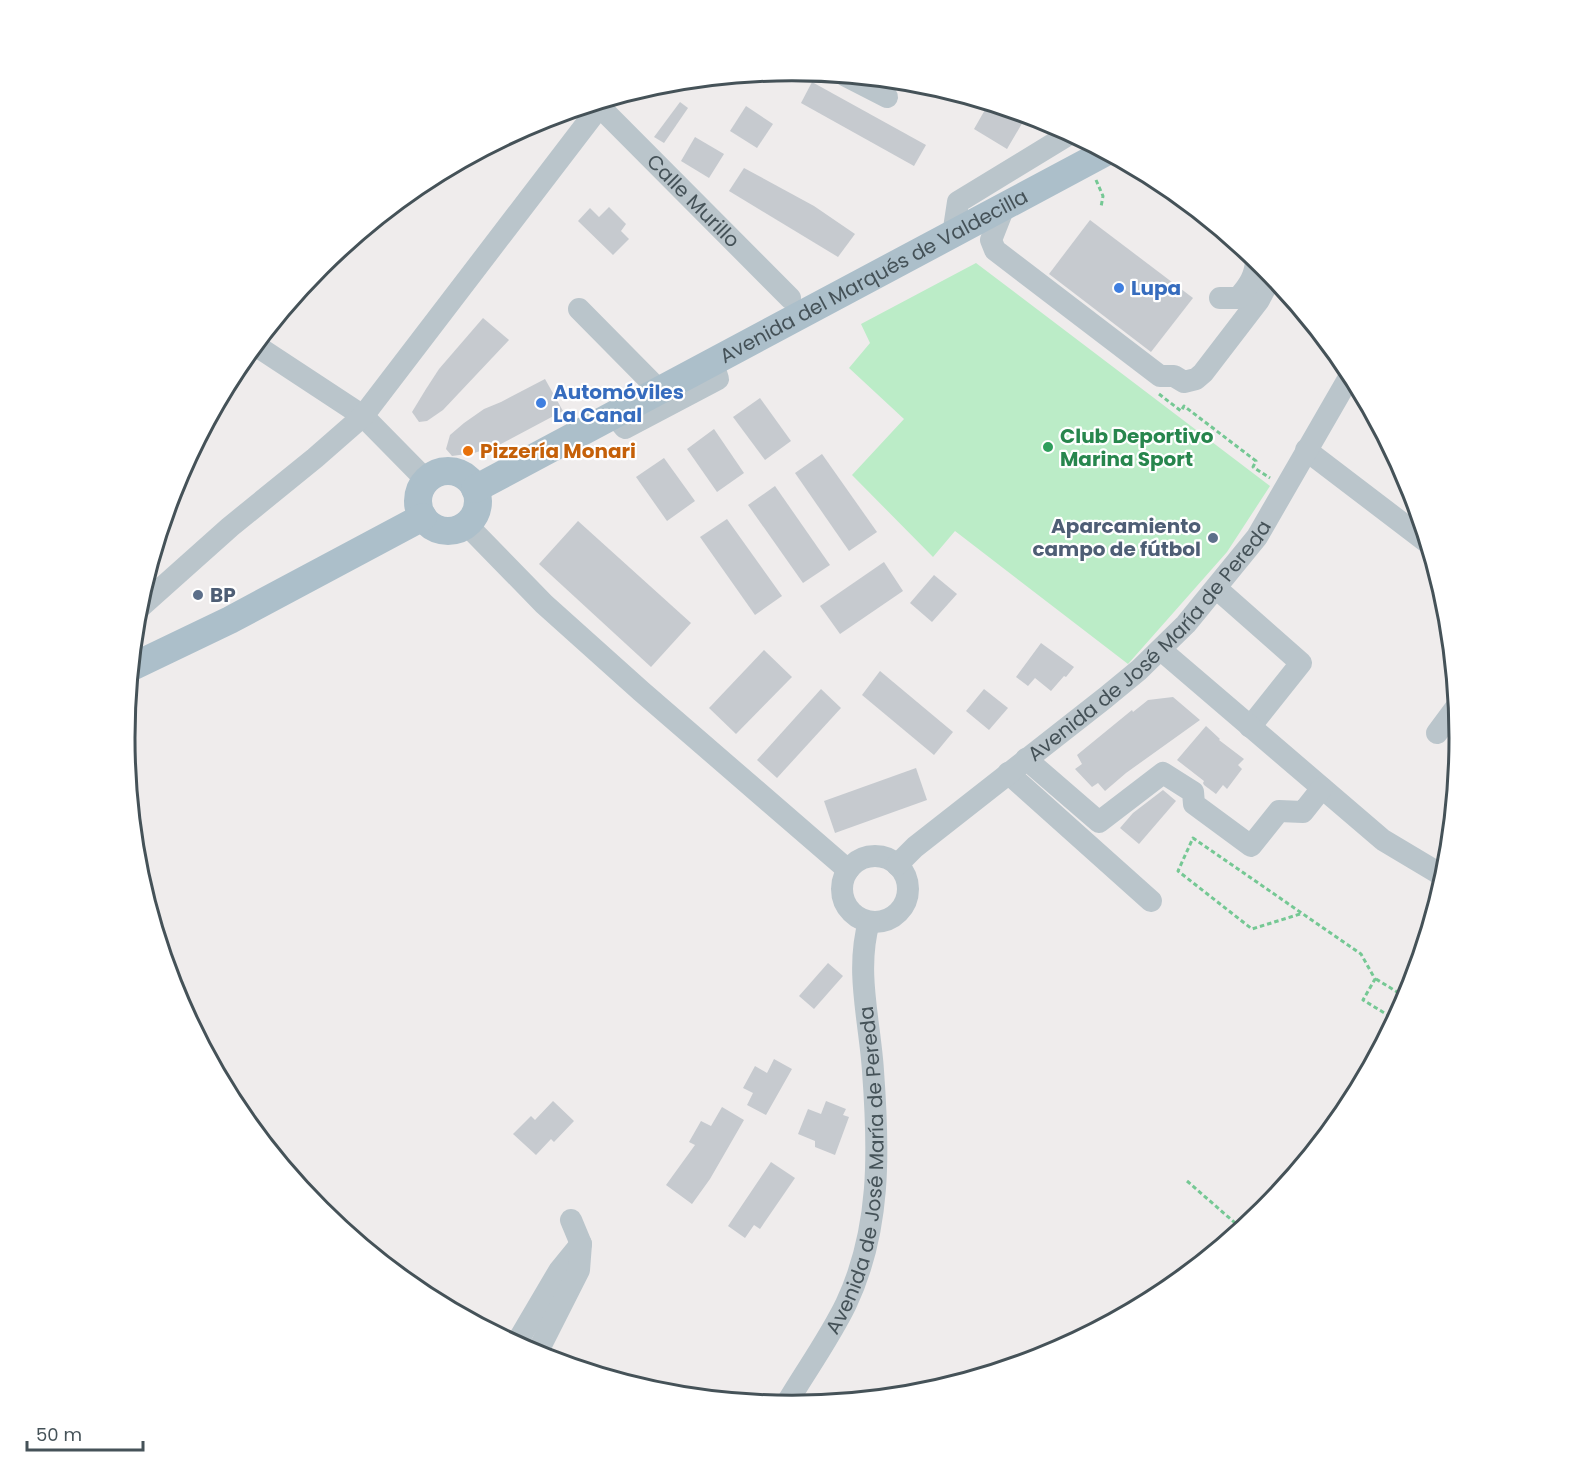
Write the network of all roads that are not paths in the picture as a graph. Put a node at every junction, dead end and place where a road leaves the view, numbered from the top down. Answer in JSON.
{"nodes":[{"id":1,"x":863,"y":85,"type":"edge"},
{"id":2,"x":887,"y":98,"type":"dead end"},
{"id":3,"x":602,"y":109,"type":"edge"},
{"id":4,"x":592,"y":112,"type":"edge"},
{"id":5,"x":1061,"y":139,"type":"edge"},
{"id":6,"x":1100,"y":162,"type":"edge"},
{"id":7,"x":1004,"y":207,"type":"junction"},
{"id":8,"x":953,"y":235,"type":"junction"},
{"id":9,"x":1255,"y":272,"type":"edge"},
{"id":10,"x":1267,"y":284,"type":"edge"},
{"id":11,"x":790,"y":298,"type":"dead end"},
{"id":12,"x":1220,"y":298,"type":"dead end"},
{"id":13,"x":579,"y":309,"type":"dead end"},
{"id":14,"x":262,"y":350,"type":"edge"},
{"id":15,"x":713,"y":363,"type":"junction"},
{"id":16,"x":1348,"y":388,"type":"edge"},
{"id":17,"x":660,"y":391,"type":"junction"},
{"id":18,"x":614,"y":415,"type":"junction"},
{"id":19,"x":363,"y":416,"type":"junction"},
{"id":20,"x":1306,"y":450,"type":"junction"},
{"id":21,"x":426,"y":480,"type":"junction"},
{"id":22,"x":475,"y":489,"type":"junction"},
{"id":23,"x":423,"y":517,"type":"junction"},
{"id":24,"x":466,"y":524,"type":"junction"},
{"id":25,"x":1418,"y":535,"type":"edge"},
{"id":26,"x":1216,"y":588,"type":"junction"},
{"id":27,"x":151,"y":598,"type":"edge"},
{"id":28,"x":1161,"y":650,"type":"junction"},
{"id":29,"x":140,"y":664,"type":"edge"},
{"id":30,"x":1449,"y":716,"type":"edge"},
{"id":31,"x":1250,"y":727,"type":"junction"},
{"id":32,"x":1437,"y":733,"type":"dead end"},
{"id":33,"x":1026,"y":759,"type":"junction"},
{"id":34,"x":1008,"y":773,"type":"junction"},
{"id":35,"x":1322,"y":788,"type":"junction"},
{"id":36,"x":897,"y":865,"type":"junction"},
{"id":37,"x":848,"y":870,"type":"junction"},
{"id":38,"x":1436,"y":872,"type":"edge"},
{"id":39,"x":1151,"y":900,"type":"dead end"},
{"id":40,"x":869,"y":922,"type":"junction"},
{"id":41,"x":571,"y":1220,"type":"dead end"},
{"id":42,"x":581,"y":1244,"type":"junction"},
{"id":43,"x":520,"y":1337,"type":"edge"},
{"id":44,"x":541,"y":1346,"type":"edge"},
{"id":45,"x":792,"y":1396,"type":"edge"}],
"edges":[{"from":1,"to":2,"type":"street"},
{"from":3,"to":11,"type":"street","name":"Calle Murillo"},
{"from":4,"to":19,"type":"street"},
{"from":5,"to":8,"type":"street"},
{"from":6,"to":7,"type":"main road","name":"Avenida del Marqués de Valdecilla"},
{"from":7,"to":8,"type":"main road","name":"Avenida del Marqués de Valdecilla"},
{"from":7,"to":10,"type":"street"},
{"from":8,"to":15,"type":"main road","name":"Avenida del Marqués de Valdecilla"},
{"from":9,"to":12,"type":"street"},
{"from":13,"to":17,"type":"street"},
{"from":14,"to":19,"type":"street"},
{"from":15,"to":17,"type":"main road","name":"Avenida del Marqués de Valdecilla"},
{"from":15,"to":18,"type":"street"},
{"from":16,"to":20,"type":"street","name":"Avenida de José María de Pereda"},
{"from":17,"to":18,"type":"main road","name":"Avenida del Marqués de Valdecilla"},
{"from":18,"to":22,"type":"main road","name":"Avenida del Marqués de Valdecilla"},
{"from":19,"to":21,"type":"street"},
{"from":19,"to":27,"type":"street"},
{"from":20,"to":25,"type":"street"},
{"from":20,"to":26,"type":"street","name":"Avenida de José María de Pereda"},
{"from":21,"to":22,"type":"main road"},
{"from":21,"to":23,"type":"main road"},
{"from":22,"to":24,"type":"main road"},
{"from":23,"to":24,"type":"main road"},
{"from":23,"to":29,"type":"main road"},
{"from":24,"to":37,"type":"street"},
{"from":26,"to":28,"type":"street","name":"Avenida de José María de Pereda"},
{"from":26,"to":31,"type":"street"},
{"from":28,"to":31,"type":"street"},
{"from":28,"to":33,"type":"street","name":"Avenida de José María de Pereda"},
{"from":30,"to":32,"type":"street"},
{"from":31,"to":35,"type":"street"},
{"from":33,"to":34,"type":"street","name":"Avenida de José María de Pereda"},
{"from":33,"to":35,"type":"street"},
{"from":34,"to":36,"type":"street","name":"Avenida de José María de Pereda"},
{"from":34,"to":39,"type":"street"},
{"from":35,"to":38,"type":"street"},
{"from":36,"to":37,"type":"street"},
{"from":36,"to":40,"type":"street"},
{"from":37,"to":40,"type":"street"},
{"from":40,"to":45,"type":"street","name":"Avenida de José María de Pereda"},
{"from":41,"to":42,"type":"street"},
{"from":42,"to":43,"type":"street"},
{"from":42,"to":44,"type":"street"}]}
